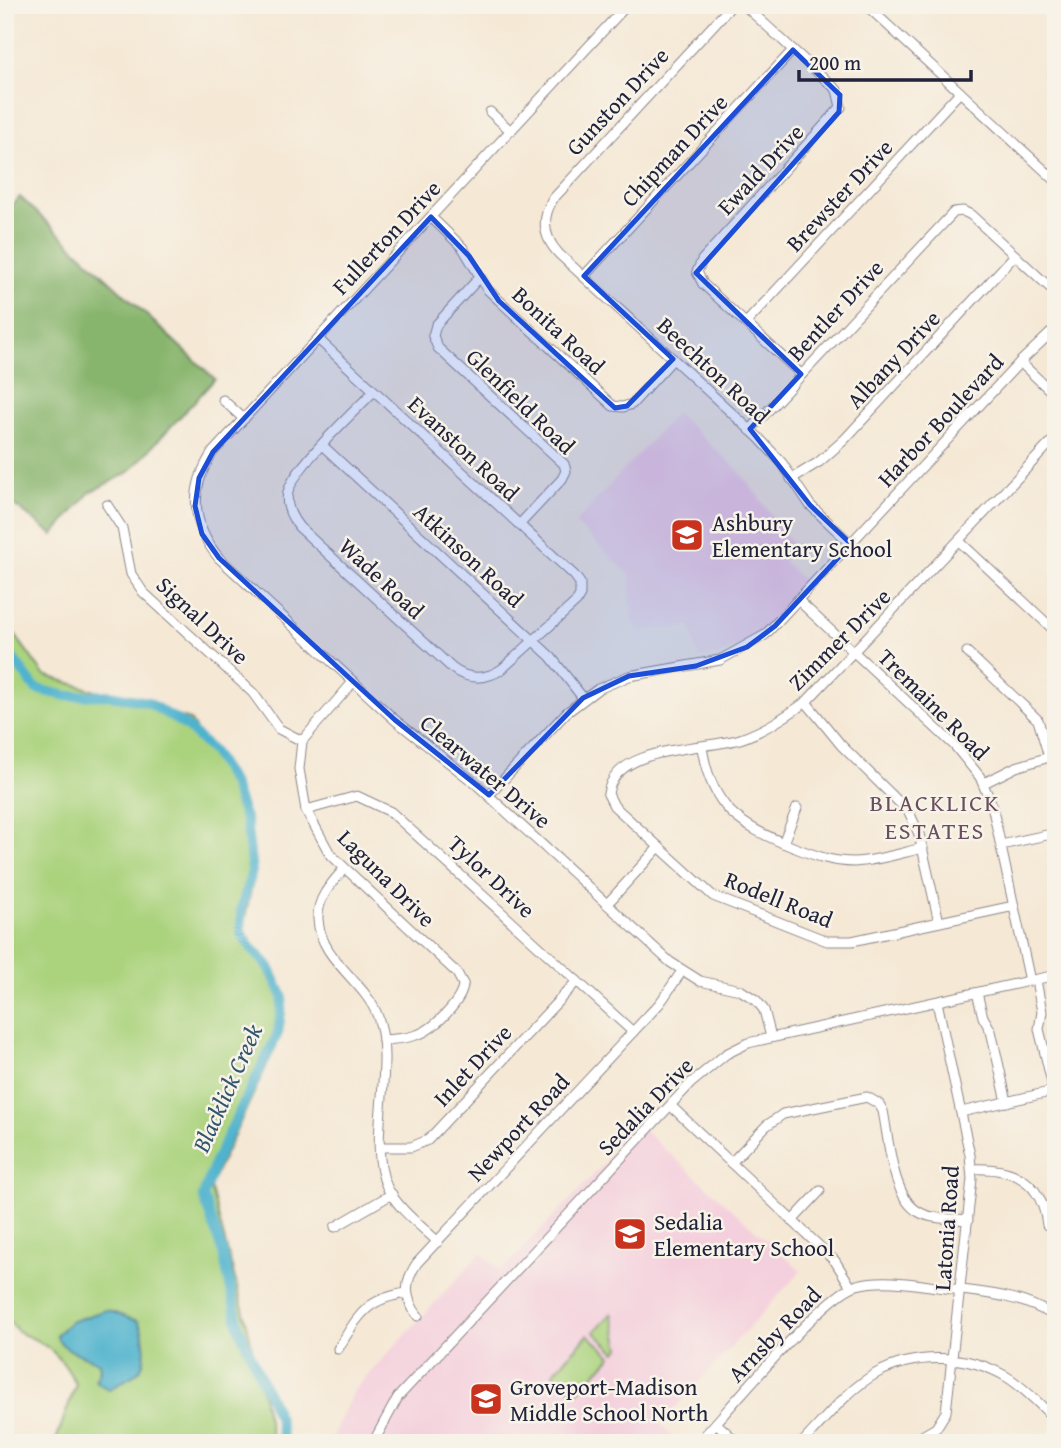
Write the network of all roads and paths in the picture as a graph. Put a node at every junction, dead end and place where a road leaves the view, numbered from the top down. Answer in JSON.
{"nodes":[{"id":1,"x":627,"y":5,"type":"edge"},
{"id":2,"x":732,"y":5,"type":"edge"},
{"id":3,"x":744,"y":5,"type":"edge"},
{"id":4,"x":866,"y":5,"type":"edge"},
{"id":5,"x":793,"y":50,"type":"junction"},
{"id":6,"x":960,"y":92,"type":"junction"},
{"id":7,"x":490,"y":112,"type":"dead end"},
{"id":8,"x":511,"y":131,"type":"junction"},
{"id":9,"x":1056,"y":164,"type":"edge"},
{"id":10,"x":1047,"y":173,"type":"junction"},
{"id":11,"x":1056,"y":181,"type":"edge"},
{"id":12,"x":431,"y":217,"type":"junction"},
{"id":13,"x":545,"y":230,"type":"joint"},
{"id":14,"x":1015,"y":255,"type":"junction"},
{"id":15,"x":584,"y":276,"type":"junction"},
{"id":16,"x":479,"y":278,"type":"junction"},
{"id":17,"x":1056,"y":293,"type":"edge"},
{"id":18,"x":746,"y":323,"type":"junction"},
{"id":19,"x":1056,"y":328,"type":"edge"},
{"id":20,"x":318,"y":339,"type":"junction"},
{"id":21,"x":673,"y":359,"type":"junction"},
{"id":22,"x":1020,"y":362,"type":"junction"},
{"id":23,"x":801,"y":374,"type":"junction"},
{"id":24,"x":374,"y":391,"type":"junction"},
{"id":25,"x":1056,"y":396,"type":"edge"},
{"id":26,"x":223,"y":400,"type":"dead end"},
{"id":27,"x":244,"y":419,"type":"junction"},
{"id":28,"x":750,"y":429,"type":"junction"},
{"id":29,"x":1056,"y":437,"type":"edge"},
{"id":30,"x":323,"y":446,"type":"junction"},
{"id":31,"x":791,"y":479,"type":"junction"},
{"id":32,"x":107,"y":505,"type":"dead end"},
{"id":33,"x":195,"y":506,"type":"joint"},
{"id":34,"x":519,"y":525,"type":"junction"},
{"id":35,"x":959,"y":541,"type":"junction"},
{"id":36,"x":851,"y":544,"type":"junction"},
{"id":37,"x":799,"y":601,"type":"junction"},
{"id":38,"x":1056,"y":632,"type":"edge"},
{"id":39,"x":533,"y":640,"type":"junction"},
{"id":40,"x":967,"y":652,"type":"dead end"},
{"id":41,"x":855,"y":653,"type":"junction"},
{"id":42,"x":353,"y":682,"type":"junction"},
{"id":43,"x":583,"y":698,"type":"junction"},
{"id":44,"x":806,"y":702,"type":"junction"},
{"id":45,"x":302,"y":741,"type":"junction"},
{"id":46,"x":702,"y":747,"type":"junction"},
{"id":47,"x":1052,"y":756,"type":"edge"},
{"id":48,"x":984,"y":783,"type":"junction"},
{"id":49,"x":604,"y":795,"type":"joint"},
{"id":50,"x":489,"y":796,"type":"junction"},
{"id":51,"x":797,"y":808,"type":"dead end"},
{"id":52,"x":306,"y":810,"type":"junction"},
{"id":53,"x":1056,"y":833,"type":"edge"},
{"id":54,"x":783,"y":843,"type":"junction"},
{"id":55,"x":1001,"y":845,"type":"junction"},
{"id":56,"x":659,"y":847,"type":"junction"},
{"id":57,"x":923,"y":848,"type":"junction"},
{"id":58,"x":344,"y":869,"type":"junction"},
{"id":59,"x":607,"y":904,"type":"junction"},
{"id":60,"x":1014,"y":906,"type":"junction"},
{"id":61,"x":939,"y":922,"type":"junction"},
{"id":62,"x":682,"y":971,"type":"junction"},
{"id":63,"x":1056,"y":975,"type":"edge"},
{"id":64,"x":1033,"y":980,"type":"junction"},
{"id":65,"x":577,"y":981,"type":"junction"},
{"id":66,"x":977,"y":993,"type":"junction"},
{"id":67,"x":937,"y":1002,"type":"junction"},
{"id":68,"x":633,"y":1032,"type":"junction"},
{"id":69,"x":771,"y":1037,"type":"junction"},
{"id":70,"x":383,"y":1040,"type":"junction"},
{"id":71,"x":1054,"y":1091,"type":"edge"},
{"id":72,"x":1007,"y":1102,"type":"junction"},
{"id":73,"x":671,"y":1106,"type":"junction"},
{"id":74,"x":961,"y":1112,"type":"junction"},
{"id":75,"x":381,"y":1147,"type":"junction"},
{"id":76,"x":732,"y":1163,"type":"junction"},
{"id":77,"x":972,"y":1169,"type":"junction"},
{"id":78,"x":820,"y":1191,"type":"dead end"},
{"id":79,"x":391,"y":1194,"type":"junction"},
{"id":80,"x":968,"y":1220,"type":"junction"},
{"id":81,"x":793,"y":1221,"type":"junction"},
{"id":82,"x":1047,"y":1225,"type":"dead end"},
{"id":83,"x":335,"y":1227,"type":"dead end"},
{"id":84,"x":438,"y":1242,"type":"junction"},
{"id":85,"x":851,"y":1287,"type":"junction"},
{"id":86,"x":961,"y":1290,"type":"junction"},
{"id":87,"x":407,"y":1293,"type":"junction"},
{"id":88,"x":418,"y":1316,"type":"dead end"},
{"id":89,"x":1056,"y":1317,"type":"edge"},
{"id":90,"x":338,"y":1349,"type":"dead end"},
{"id":91,"x":953,"y":1358,"type":"junction"},
{"id":92,"x":1056,"y":1420,"type":"edge"},
{"id":93,"x":716,"y":1423,"type":"junction"},
{"id":94,"x":373,"y":1443,"type":"edge"},
{"id":95,"x":698,"y":1443,"type":"edge"},
{"id":96,"x":738,"y":1443,"type":"edge"},
{"id":97,"x":802,"y":1443,"type":"edge"},
{"id":98,"x":910,"y":1443,"type":"edge"}],
"edges":[{"from":1,"to":8,"type":"street","name":"Fullerton Drive"},
{"from":2,"to":13,"type":"street","name":"Gunston Drive"},
{"from":3,"to":5,"type":"street","name":"Ewald Drive"},
{"from":4,"to":6,"type":"street"},
{"from":5,"to":15,"type":"street","name":"Chipman Drive"},
{"from":5,"to":18,"type":"street","name":"Ewald Drive"},
{"from":6,"to":10,"type":"street"},
{"from":6,"to":18,"type":"street","name":"Brewster Drive"},
{"from":7,"to":8,"type":"street"},
{"from":8,"to":12,"type":"street","name":"Fullerton Drive"},
{"from":9,"to":10,"type":"street"},
{"from":10,"to":11,"type":"street"},
{"from":12,"to":16,"type":"street","name":"Bonita Road"},
{"from":12,"to":20,"type":"street","name":"Fullerton Drive"},
{"from":13,"to":15,"type":"street","name":"Beechton Road"},
{"from":14,"to":17,"type":"street"},
{"from":14,"to":23,"type":"street","name":"Bentler Drive"},
{"from":14,"to":31,"type":"street","name":"Albany Drive"},
{"from":15,"to":21,"type":"street","name":"Beechton Road"},
{"from":16,"to":21,"type":"street","name":"Bonita Road"},
{"from":16,"to":34,"type":"street","name":"Glenfield Road"},
{"from":18,"to":23,"type":"street"},
{"from":19,"to":22,"type":"street","name":"Harbor Boulevard"},
{"from":20,"to":24,"type":"street","name":"Evanston Road"},
{"from":20,"to":27,"type":"street","name":"Fullerton Drive"},
{"from":21,"to":28,"type":"street","name":"Beechton Road"},
{"from":22,"to":25,"type":"street"},
{"from":22,"to":36,"type":"street","name":"Harbor Boulevard"},
{"from":23,"to":28,"type":"street","name":"Bentler Drive"},
{"from":24,"to":30,"type":"street"},
{"from":24,"to":34,"type":"street","name":"Evanston Road"},
{"from":26,"to":27,"type":"street"},
{"from":27,"to":33,"type":"street","name":"Fullerton Drive"},
{"from":28,"to":31,"type":"street","name":"Beechton Road"},
{"from":29,"to":35,"type":"street","name":"Zimmer Drive"},
{"from":30,"to":39,"type":"street","name":"Atkinson Road"},
{"from":30,"to":39,"type":"street","name":"Wade Road"},
{"from":31,"to":36,"type":"street","name":"Beechton Road"},
{"from":32,"to":45,"type":"street","name":"Signal Drive"},
{"from":33,"to":42,"type":"street","name":"Clearwater Drive"},
{"from":34,"to":39,"type":"street","name":"Evanston Road"},
{"from":35,"to":38,"type":"street"},
{"from":35,"to":41,"type":"street","name":"Zimmer Drive"},
{"from":36,"to":37,"type":"street","name":"Harbor Boulevard"},
{"from":37,"to":41,"type":"street","name":"Tremaine Road"},
{"from":37,"to":43,"type":"street","name":"Harbor Boulevard"},
{"from":39,"to":43,"type":"street","name":"Atkinson Road"},
{"from":40,"to":47,"type":"street"},
{"from":41,"to":44,"type":"street","name":"Zimmer Drive"},
{"from":41,"to":48,"type":"street","name":"Tremaine Road"},
{"from":42,"to":45,"type":"street"},
{"from":42,"to":50,"type":"street","name":"Clearwater Drive"},
{"from":43,"to":50,"type":"street","name":"Harbor Boulevard"},
{"from":44,"to":46,"type":"street","name":"Zimmer Drive"},
{"from":44,"to":57,"type":"street"},
{"from":45,"to":52,"type":"street","name":"Laguna Drive"},
{"from":46,"to":49,"type":"street","name":"Zimmer Drive"},
{"from":46,"to":54,"type":"street"},
{"from":47,"to":48,"type":"street"},
{"from":48,"to":55,"type":"street","name":"Tremaine Road"},
{"from":49,"to":56,"type":"street","name":"Rodell Road"},
{"from":50,"to":59,"type":"street","name":"Clearwater Drive"},
{"from":51,"to":54,"type":"street"},
{"from":52,"to":58,"type":"street","name":"Laguna Drive"},
{"from":52,"to":65,"type":"street","name":"Tylor Drive"},
{"from":53,"to":55,"type":"street"},
{"from":54,"to":57,"type":"street"},
{"from":55,"to":60,"type":"street","name":"Tremaine Road"},
{"from":56,"to":59,"type":"street"},
{"from":56,"to":61,"type":"street","name":"Rodell Road"},
{"from":57,"to":61,"type":"street"},
{"from":58,"to":70,"type":"street"},
{"from":58,"to":70,"type":"street","name":"Laguna Drive"},
{"from":59,"to":62,"type":"street","name":"Clearwater Drive"},
{"from":60,"to":61,"type":"street","name":"Rodell Road"},
{"from":60,"to":64,"type":"street","name":"Tremaine Road"},
{"from":62,"to":68,"type":"street","name":"Newport Road"},
{"from":62,"to":69,"type":"street","name":"Clearwater Drive"},
{"from":63,"to":64,"type":"street","name":"Sedalia Drive"},
{"from":64,"to":66,"type":"street","name":"Sedalia Drive"},
{"from":64,"to":71,"type":"street","name":"Tremaine Road"},
{"from":65,"to":68,"type":"street","name":"Tylor Drive"},
{"from":65,"to":75,"type":"street","name":"Inlet Drive"},
{"from":66,"to":67,"type":"street","name":"Sedalia Drive"},
{"from":66,"to":72,"type":"street"},
{"from":67,"to":69,"type":"street","name":"Sedalia Drive"},
{"from":67,"to":74,"type":"street","name":"Latonia Road"},
{"from":68,"to":84,"type":"street","name":"Newport Road"},
{"from":69,"to":73,"type":"street","name":"Sedalia Drive"},
{"from":70,"to":75,"type":"street"},
{"from":71,"to":72,"type":"street"},
{"from":72,"to":74,"type":"street"},
{"from":73,"to":76,"type":"street"},
{"from":73,"to":94,"type":"street","name":"Sedalia Drive"},
{"from":74,"to":77,"type":"street","name":"Latonia Road"},
{"from":75,"to":79,"type":"street"},
{"from":76,"to":80,"type":"street"},
{"from":76,"to":81,"type":"street"},
{"from":77,"to":80,"type":"street","name":"Latonia Road"},
{"from":77,"to":82,"type":"street"},
{"from":78,"to":81,"type":"street"},
{"from":79,"to":83,"type":"street"},
{"from":79,"to":84,"type":"street"},
{"from":80,"to":86,"type":"street","name":"Latonia Road"},
{"from":81,"to":85,"type":"street"},
{"from":84,"to":87,"type":"street","name":"Newport Road"},
{"from":85,"to":86,"type":"street","name":"Arnsby Road"},
{"from":85,"to":93,"type":"street","name":"Arnsby Road"},
{"from":86,"to":89,"type":"street","name":"Arnsby Road"},
{"from":86,"to":91,"type":"street","name":"Latonia Road"},
{"from":87,"to":88,"type":"street"},
{"from":87,"to":90,"type":"street"},
{"from":91,"to":92,"type":"street"},
{"from":91,"to":97,"type":"street"},
{"from":91,"to":98,"type":"street","name":"Latonia Road"},
{"from":93,"to":95,"type":"street","name":"Arnsby Road"},
{"from":93,"to":96,"type":"street"}]}
